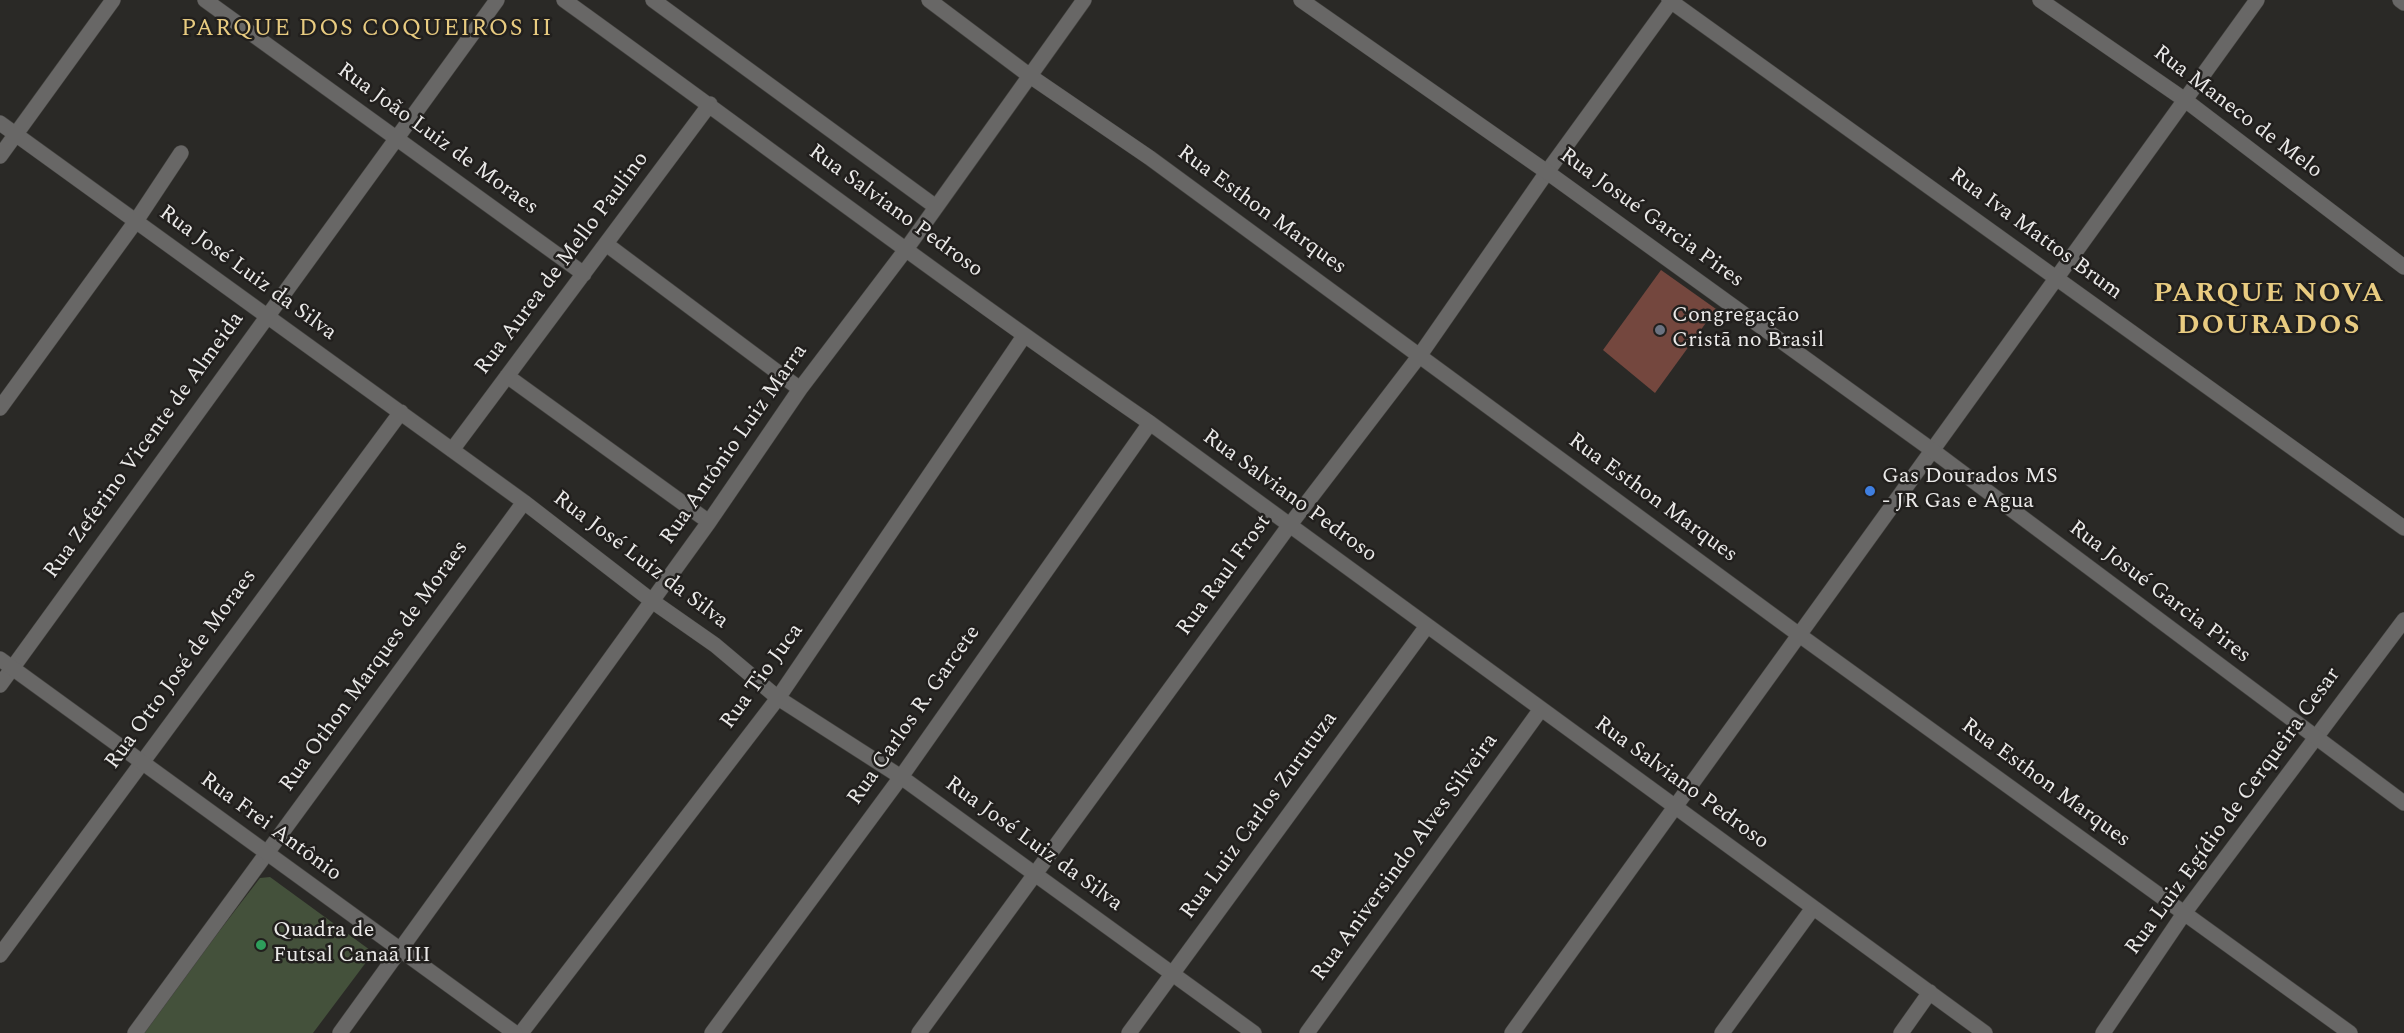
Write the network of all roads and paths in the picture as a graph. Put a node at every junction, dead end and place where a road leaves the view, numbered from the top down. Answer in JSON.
{"nodes":[{"id":1,"x":113,"y":0,"type":"edge"},
{"id":2,"x":205,"y":0,"type":"edge"},
{"id":3,"x":497,"y":0,"type":"edge"},
{"id":4,"x":564,"y":0,"type":"edge"},
{"id":5,"x":653,"y":0,"type":"edge"},
{"id":6,"x":929,"y":0,"type":"edge"},
{"id":7,"x":1083,"y":0,"type":"edge"},
{"id":8,"x":1301,"y":0,"type":"edge"},
{"id":9,"x":2040,"y":0,"type":"edge"},
{"id":10,"x":2257,"y":0,"type":"edge"},
{"id":11,"x":2400,"y":0,"type":"edge"},
{"id":12,"x":1671,"y":1,"type":"edge"},
{"id":13,"x":2404,"y":3,"type":"edge"},
{"id":14,"x":1030,"y":76,"type":"junction"},
{"id":15,"x":2185,"y":100,"type":"junction"},
{"id":16,"x":710,"y":105,"type":"junction"},
{"id":17,"x":0,"y":123,"type":"edge"},
{"id":18,"x":16,"y":134,"type":"junction"},
{"id":19,"x":396,"y":138,"type":"junction"},
{"id":20,"x":181,"y":153,"type":"dead end"},
{"id":21,"x":0,"y":156,"type":"edge"},
{"id":22,"x":1547,"y":172,"type":"junction"},
{"id":23,"x":936,"y":207,"type":"junction"},
{"id":24,"x":136,"y":221,"type":"junction"},
{"id":25,"x":606,"y":244,"type":"junction"},
{"id":26,"x":907,"y":248,"type":"junction"},
{"id":27,"x":2404,"y":267,"type":"edge"},
{"id":28,"x":584,"y":274,"type":"junction"},
{"id":29,"x":2056,"y":278,"type":"junction"},
{"id":30,"x":267,"y":316,"type":"junction"},
{"id":31,"x":1024,"y":336,"type":"junction"},
{"id":32,"x":1420,"y":356,"type":"junction"},
{"id":33,"x":507,"y":376,"type":"junction"},
{"id":34,"x":800,"y":389,"type":"junction"},
{"id":35,"x":0,"y":408,"type":"edge"},
{"id":36,"x":401,"y":412,"type":"junction"},
{"id":37,"x":1150,"y":423,"type":"junction"},
{"id":38,"x":452,"y":450,"type":"junction"},
{"id":39,"x":1932,"y":450,"type":"junction"},
{"id":40,"x":524,"y":502,"type":"junction"},
{"id":41,"x":709,"y":522,"type":"junction"},
{"id":42,"x":1289,"y":526,"type":"junction"},
{"id":43,"x":2404,"y":528,"type":"edge"},
{"id":44,"x":652,"y":602,"type":"junction"},
{"id":45,"x":2404,"y":620,"type":"edge"},
{"id":46,"x":1427,"y":626,"type":"junction"},
{"id":47,"x":1798,"y":634,"type":"junction"},
{"id":48,"x":0,"y":658,"type":"edge"},
{"id":49,"x":13,"y":668,"type":"junction"},
{"id":50,"x":0,"y":685,"type":"edge"},
{"id":51,"x":778,"y":698,"type":"junction"},
{"id":52,"x":1541,"y":709,"type":"junction"},
{"id":53,"x":2315,"y":738,"type":"junction"},
{"id":54,"x":142,"y":762,"type":"junction"},
{"id":55,"x":901,"y":777,"type":"junction"},
{"id":56,"x":2404,"y":803,"type":"edge"},
{"id":57,"x":1675,"y":807,"type":"junction"},
{"id":58,"x":267,"y":854,"type":"junction"},
{"id":59,"x":1035,"y":874,"type":"junction"},
{"id":60,"x":1814,"y":908,"type":"junction"},
{"id":61,"x":2185,"y":912,"type":"junction"},
{"id":62,"x":400,"y":950,"type":"junction"},
{"id":63,"x":0,"y":955,"type":"edge"},
{"id":64,"x":1172,"y":974,"type":"junction"},
{"id":65,"x":1930,"y":992,"type":"junction"},
{"id":66,"x":135,"y":1033,"type":"edge"},
{"id":67,"x":340,"y":1033,"type":"edge"},
{"id":68,"x":515,"y":1033,"type":"edge"},
{"id":69,"x":521,"y":1033,"type":"edge"},
{"id":70,"x":712,"y":1033,"type":"edge"},
{"id":71,"x":920,"y":1033,"type":"edge"},
{"id":72,"x":1129,"y":1033,"type":"edge"},
{"id":73,"x":1254,"y":1033,"type":"edge"},
{"id":74,"x":1307,"y":1033,"type":"edge"},
{"id":75,"x":1512,"y":1033,"type":"edge"},
{"id":76,"x":1722,"y":1033,"type":"edge"},
{"id":77,"x":1901,"y":1033,"type":"edge"},
{"id":78,"x":1985,"y":1033,"type":"edge"},
{"id":79,"x":2103,"y":1033,"type":"edge"},
{"id":80,"x":2350,"y":1033,"type":"edge"}],
"edges":[{"from":1,"to":18,"type":"street"},
{"from":2,"to":19,"type":"street","name":"Rua João Luiz de Moraes"},
{"from":3,"to":19,"type":"street","name":"Rua Zeferino Vicente de Almeida"},
{"from":4,"to":16,"type":"street","name":"Rua Salviano Pedroso"},
{"from":5,"to":23,"type":"street"},
{"from":6,"to":14,"type":"street","name":"Rua Esthon Marques"},
{"from":7,"to":14,"type":"street","name":"Rua Antônio Luiz Marra"},
{"from":8,"to":22,"type":"street","name":"Rua Josué Garcia Pires"},
{"from":9,"to":15,"type":"street","name":"Rua Maneco de Melo"},
{"from":10,"to":15,"type":"street"},
{"from":11,"to":13,"type":"street"},
{"from":12,"to":22,"type":"street","name":"Rua Raul Frost"},
{"from":12,"to":29,"type":"street","name":"Rua Iva Mattos Brum"},
{"from":14,"to":23,"type":"street","name":"Rua Antônio Luiz Marra"},
{"from":14,"to":32,"type":"street","name":"Rua Esthon Marques"},
{"from":15,"to":27,"type":"street","name":"Rua Maneco de Melo"},
{"from":15,"to":29,"type":"street"},
{"from":16,"to":25,"type":"street","name":"Rua Aurea de Mello Paulino"},
{"from":16,"to":26,"type":"street","name":"Rua Salviano Pedroso"},
{"from":17,"to":18,"type":"street","name":"Rua José Luiz da Silva"},
{"from":18,"to":21,"type":"street"},
{"from":18,"to":24,"type":"street","name":"Rua José Luiz da Silva"},
{"from":19,"to":28,"type":"street","name":"Rua João Luiz de Moraes"},
{"from":19,"to":30,"type":"street","name":"Rua Zeferino Vicente de Almeida"},
{"from":20,"to":24,"type":"street"},
{"from":22,"to":32,"type":"street","name":"Rua Raul Frost"},
{"from":22,"to":39,"type":"street","name":"Rua Josué Garcia Pires"},
{"from":23,"to":26,"type":"street","name":"Rua Antônio Luiz Marra"},
{"from":24,"to":30,"type":"street","name":"Rua José Luiz da Silva"},
{"from":24,"to":35,"type":"street"},
{"from":25,"to":28,"type":"street","name":"Rua Aurea de Mello Paulino"},
{"from":25,"to":34,"type":"street"},
{"from":26,"to":31,"type":"street","name":"Rua Salviano Pedroso"},
{"from":26,"to":34,"type":"street","name":"Rua Antônio Luiz Marra"},
{"from":28,"to":33,"type":"street","name":"Rua Aurea de Mello Paulino"},
{"from":29,"to":39,"type":"street"},
{"from":29,"to":43,"type":"street","name":"Rua Iva Mattos Brum"},
{"from":30,"to":36,"type":"street","name":"Rua José Luiz da Silva"},
{"from":30,"to":49,"type":"street","name":"Rua Zeferino Vicente de Almeida"},
{"from":31,"to":37,"type":"street","name":"Rua Salviano Pedroso"},
{"from":31,"to":51,"type":"street","name":"Rua Tio Juca"},
{"from":32,"to":42,"type":"street","name":"Rua Raul Frost"},
{"from":32,"to":47,"type":"street","name":"Rua Esthon Marques"},
{"from":33,"to":38,"type":"street","name":"Rua Aurea de Mello Paulino"},
{"from":33,"to":41,"type":"street"},
{"from":34,"to":41,"type":"street","name":"Rua Antônio Luiz Marra"},
{"from":36,"to":38,"type":"street","name":"Rua José Luiz da Silva"},
{"from":36,"to":54,"type":"street","name":"Rua Otto José de Moraes"},
{"from":37,"to":42,"type":"street","name":"Rua Salviano Pedroso"},
{"from":37,"to":55,"type":"street","name":"Rua Carlos R. Garcete"},
{"from":38,"to":40,"type":"street","name":"Rua José Luiz da Silva"},
{"from":39,"to":47,"type":"street"},
{"from":39,"to":53,"type":"street","name":"Rua Josué Garcia Pires"},
{"from":40,"to":44,"type":"street","name":"Rua José Luiz da Silva"},
{"from":40,"to":58,"type":"street","name":"Rua Othon Marques de Moraes"},
{"from":41,"to":44,"type":"street","name":"Rua Antônio Luiz Marra"},
{"from":42,"to":46,"type":"street","name":"Rua Salviano Pedroso"},
{"from":42,"to":59,"type":"street","name":"Rua Raul Frost"},
{"from":44,"to":51,"type":"street","name":"Rua José Luiz da Silva"},
{"from":44,"to":62,"type":"street","name":"Rua Antônio Luiz Marra"},
{"from":45,"to":53,"type":"street","name":"Rua Luiz Egídio de Cerqueira Cesar"},
{"from":46,"to":52,"type":"street","name":"Rua Salviano Pedroso"},
{"from":46,"to":64,"type":"street","name":"Rua Luiz Carlos Zurutuza"},
{"from":47,"to":57,"type":"street"},
{"from":47,"to":61,"type":"street","name":"Rua Esthon Marques"},
{"from":48,"to":49,"type":"street","name":"Rua Frei Antônio"},
{"from":49,"to":50,"type":"street","name":"Rua Zeferino Vicente de Almeida"},
{"from":49,"to":54,"type":"street","name":"Rua Frei Antônio"},
{"from":51,"to":55,"type":"street","name":"Rua José Luiz da Silva"},
{"from":51,"to":69,"type":"street","name":"Rua Tio Juca"},
{"from":52,"to":57,"type":"street","name":"Rua Salviano Pedroso"},
{"from":52,"to":74,"type":"street","name":"Rua Aniversindo Alves Silveira"},
{"from":53,"to":56,"type":"street","name":"Rua Josué Garcia Pires"},
{"from":53,"to":61,"type":"street","name":"Rua Luiz Egídio de Cerqueira Cesar"},
{"from":54,"to":58,"type":"street","name":"Rua Frei Antônio"},
{"from":54,"to":63,"type":"street","name":"Rua Otto José de Moraes"},
{"from":55,"to":59,"type":"street","name":"Rua José Luiz da Silva"},
{"from":55,"to":70,"type":"street","name":"Rua Carlos R. Garcete"},
{"from":57,"to":60,"type":"street","name":"Rua Salviano Pedroso"},
{"from":57,"to":75,"type":"street"},
{"from":58,"to":62,"type":"street","name":"Rua Frei Antônio"},
{"from":58,"to":66,"type":"street","name":"Rua Othon Marques de Moraes"},
{"from":59,"to":64,"type":"street","name":"Rua José Luiz da Silva"},
{"from":59,"to":71,"type":"street","name":"Rua Raul Frost"},
{"from":60,"to":65,"type":"street","name":"Rua Salviano Pedroso"},
{"from":60,"to":76,"type":"street"},
{"from":61,"to":79,"type":"street","name":"Rua Luiz Egídio de Cerqueira Cesar"},
{"from":61,"to":80,"type":"street","name":"Rua Esthon Marques"},
{"from":62,"to":67,"type":"street","name":"Rua Antônio Luiz Marra"},
{"from":62,"to":68,"type":"street","name":"Rua Frei Antônio"},
{"from":64,"to":72,"type":"street","name":"Rua Luiz Carlos Zurutuza"},
{"from":64,"to":73,"type":"street","name":"Rua José Luiz da Silva"},
{"from":65,"to":77,"type":"street"},
{"from":65,"to":78,"type":"street","name":"Rua Salviano Pedroso"}]}
